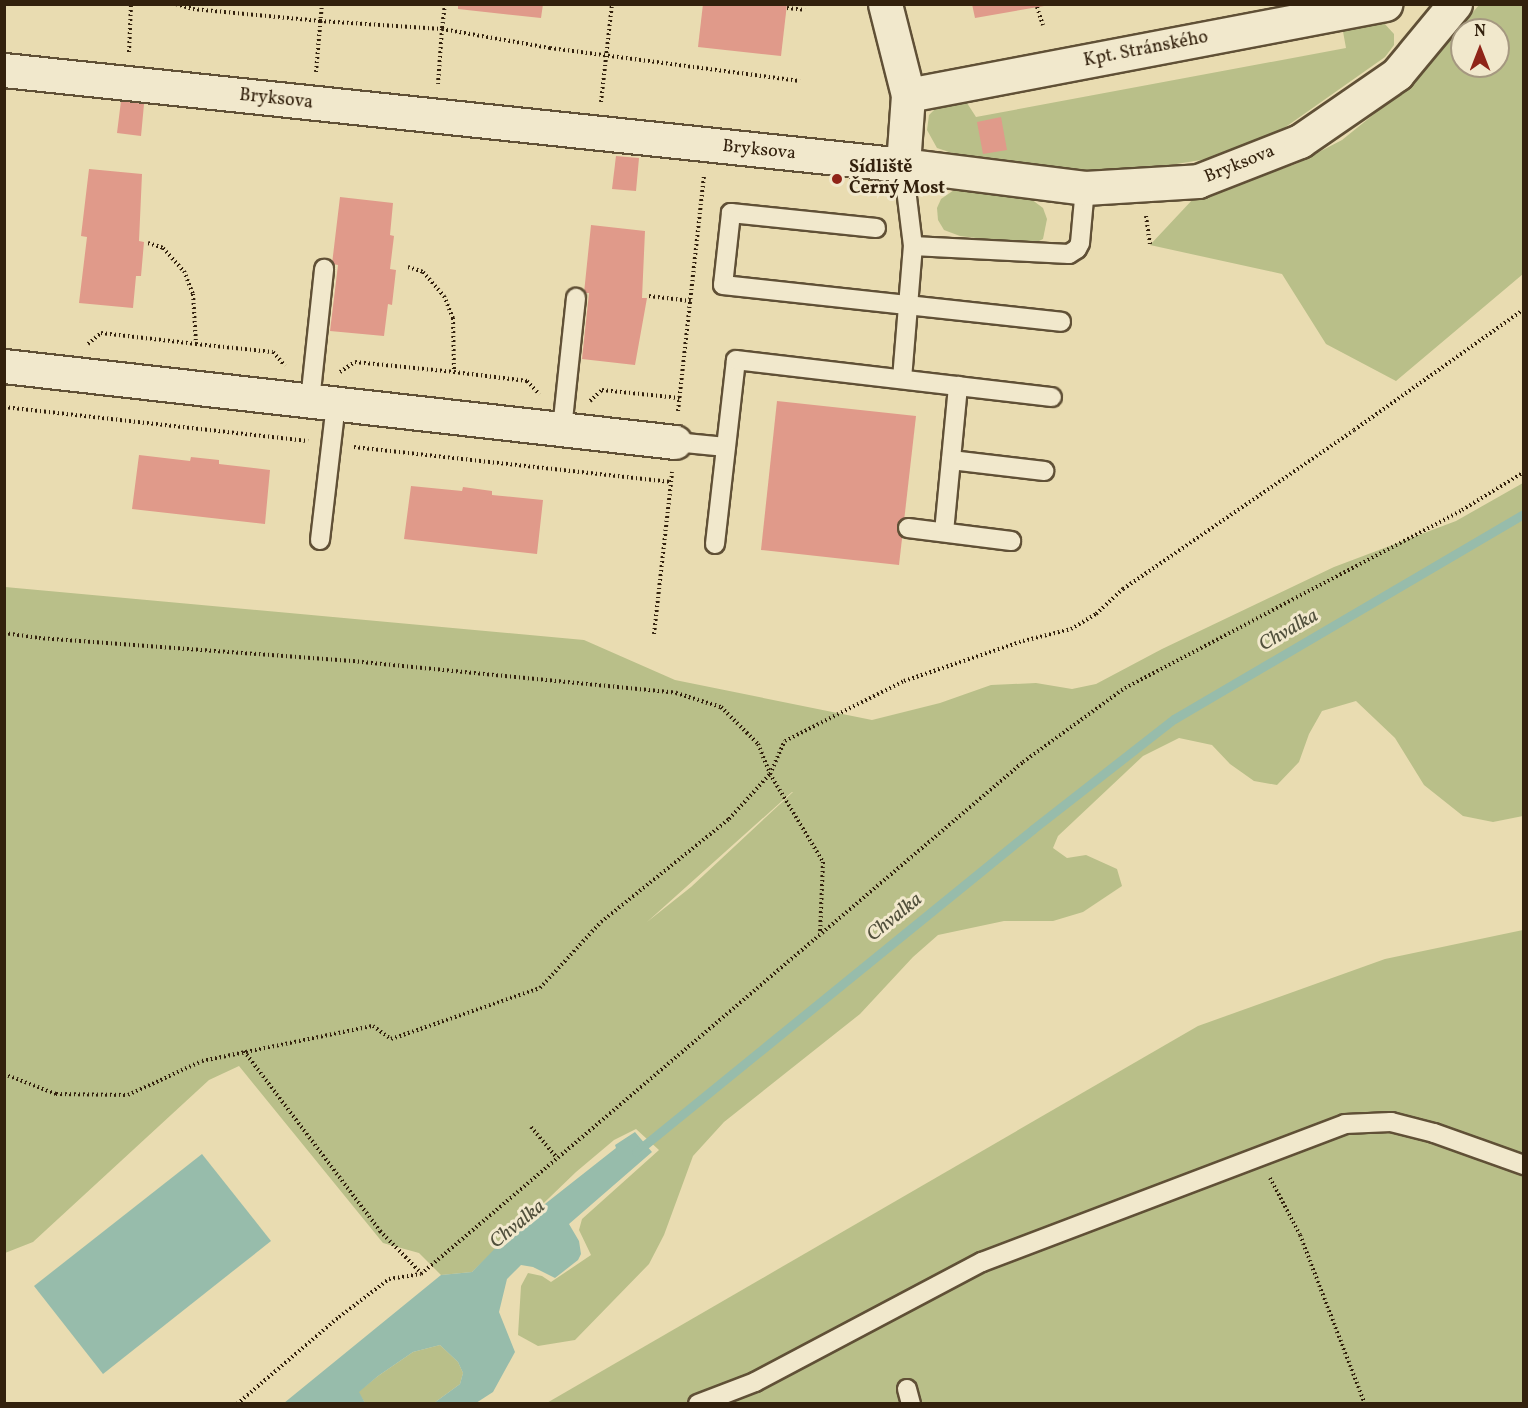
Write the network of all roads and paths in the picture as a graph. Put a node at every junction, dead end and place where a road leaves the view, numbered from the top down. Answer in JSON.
{"nodes":[{"id":1,"x":131,"y":4,"type":"edge"},
{"id":2,"x":176,"y":4,"type":"edge"},
{"id":3,"x":322,"y":4,"type":"edge"},
{"id":4,"x":445,"y":4,"type":"edge"},
{"id":5,"x":612,"y":4,"type":"edge"},
{"id":6,"x":885,"y":4,"type":"edge"},
{"id":7,"x":1385,"y":4,"type":"edge"},
{"id":8,"x":1455,"y":4,"type":"edge"},
{"id":9,"x":1037,"y":7,"type":"dead end"},
{"id":10,"x":787,"y":8,"type":"dead end"},
{"id":11,"x":805,"y":10,"type":"dead end"},
{"id":12,"x":320,"y":21,"type":"junction"},
{"id":13,"x":1043,"y":24,"type":"dead end"},
{"id":14,"x":442,"y":28,"type":"junction"},
{"id":15,"x":606,"y":55,"type":"junction"},
{"id":16,"x":4,"y":69,"type":"edge"},
{"id":17,"x":800,"y":81,"type":"dead end"},
{"id":18,"x":125,"y":83,"type":"junction"},
{"id":19,"x":908,"y":95,"type":"junction"},
{"id":20,"x":313,"y":104,"type":"junction"},
{"id":21,"x":436,"y":117,"type":"junction"},
{"id":22,"x":597,"y":134,"type":"junction"},
{"id":23,"x":706,"y":146,"type":"junction"},
{"id":24,"x":903,"y":165,"type":"junction"},
{"id":25,"x":1085,"y":188,"type":"junction"},
{"id":26,"x":876,"y":228,"type":"dead end"},
{"id":27,"x":148,"y":243,"type":"dead end"},
{"id":28,"x":913,"y":246,"type":"junction"},
{"id":29,"x":408,"y":267,"type":"dead end"},
{"id":30,"x":324,"y":269,"type":"dead end"},
{"id":31,"x":649,"y":296,"type":"dead end"},
{"id":32,"x":576,"y":298,"type":"dead end"},
{"id":33,"x":691,"y":301,"type":"junction"},
{"id":34,"x":908,"y":306,"type":"junction"},
{"id":35,"x":1524,"y":309,"type":"edge"},
{"id":36,"x":1061,"y":322,"type":"dead end"},
{"id":37,"x":196,"y":344,"type":"junction"},
{"id":38,"x":84,"y":348,"type":"dead end"},
{"id":39,"x":4,"y":366,"type":"edge"},
{"id":40,"x":454,"y":372,"type":"junction"},
{"id":41,"x":902,"y":379,"type":"junction"},
{"id":42,"x":958,"y":386,"type":"junction"},
{"id":43,"x":320,"y":394,"type":"junction"},
{"id":44,"x":1052,"y":396,"type":"dead end"},
{"id":45,"x":680,"y":398,"type":"junction"},
{"id":46,"x":4,"y":407,"type":"edge"},
{"id":47,"x":563,"y":416,"type":"junction"},
{"id":48,"x":675,"y":442,"type":"junction"},
{"id":49,"x":330,"y":444,"type":"junction"},
{"id":50,"x":726,"y":447,"type":"junction"},
{"id":51,"x":951,"y":460,"type":"junction"},
{"id":52,"x":1044,"y":471,"type":"dead end"},
{"id":53,"x":1524,"y":472,"type":"edge"},
{"id":54,"x":671,"y":482,"type":"junction"},
{"id":55,"x":908,"y":528,"type":"dead end"},
{"id":56,"x":944,"y":532,"type":"junction"},
{"id":57,"x":320,"y":540,"type":"dead end"},
{"id":58,"x":1011,"y":541,"type":"dead end"},
{"id":59,"x":715,"y":544,"type":"dead end"},
{"id":60,"x":4,"y":633,"type":"edge"},
{"id":61,"x":654,"y":634,"type":"dead end"},
{"id":62,"x":770,"y":774,"type":"junction"},
{"id":63,"x":820,"y":935,"type":"junction"},
{"id":64,"x":244,"y":1051,"type":"junction"},
{"id":65,"x":4,"y":1074,"type":"edge"},
{"id":66,"x":531,"y":1127,"type":"dead end"},
{"id":67,"x":1258,"y":1157,"type":"junction"},
{"id":68,"x":557,"y":1158,"type":"junction"},
{"id":69,"x":1524,"y":1165,"type":"edge"},
{"id":70,"x":421,"y":1274,"type":"junction"},
{"id":71,"x":237,"y":1404,"type":"edge"},
{"id":72,"x":698,"y":1404,"type":"edge"},
{"id":73,"x":1365,"y":1404,"type":"edge"}],
"edges":[{"from":1,"to":18,"type":"path"},
{"from":2,"to":12,"type":"path"},
{"from":3,"to":12,"type":"path"},
{"from":4,"to":14,"type":"path"},
{"from":5,"to":15,"type":"path"},
{"from":6,"to":19,"type":"street"},
{"from":7,"to":19,"type":"street","name":"Kpt. Stránského"},
{"from":8,"to":25,"type":"street","name":"Bryksova"},
{"from":9,"to":13,"type":"path"},
{"from":10,"to":11,"type":"path"},
{"from":12,"to":14,"type":"path"},
{"from":12,"to":20,"type":"path"},
{"from":14,"to":15,"type":"path"},
{"from":14,"to":21,"type":"path"},
{"from":15,"to":17,"type":"path"},
{"from":15,"to":22,"type":"path"},
{"from":16,"to":18,"type":"street","name":"Bryksova"},
{"from":18,"to":20,"type":"street","name":"Bryksova"},
{"from":19,"to":24,"type":"street"},
{"from":20,"to":21,"type":"street","name":"Bryksova"},
{"from":21,"to":22,"type":"street","name":"Bryksova"},
{"from":22,"to":23,"type":"street","name":"Bryksova"},
{"from":23,"to":24,"type":"street","name":"Bryksova"},
{"from":23,"to":33,"type":"path"},
{"from":24,"to":25,"type":"street","name":"Bryksova"},
{"from":24,"to":28,"type":"lane"},
{"from":25,"to":28,"type":"lane"},
{"from":26,"to":34,"type":"lane"},
{"from":27,"to":37,"type":"path"},
{"from":28,"to":34,"type":"lane"},
{"from":29,"to":40,"type":"path"},
{"from":30,"to":43,"type":"lane"},
{"from":31,"to":33,"type":"path"},
{"from":32,"to":47,"type":"lane"},
{"from":33,"to":45,"type":"path"},
{"from":34,"to":36,"type":"lane"},
{"from":34,"to":41,"type":"lane"},
{"from":35,"to":62,"type":"path"},
{"from":37,"to":38,"type":"path"},
{"from":37,"to":43,"type":"path"},
{"from":39,"to":43,"type":"street"},
{"from":40,"to":43,"type":"path"},
{"from":40,"to":47,"type":"path"},
{"from":41,"to":42,"type":"lane"},
{"from":41,"to":50,"type":"lane"},
{"from":42,"to":44,"type":"lane"},
{"from":42,"to":51,"type":"lane"},
{"from":43,"to":47,"type":"street"},
{"from":43,"to":49,"type":"lane"},
{"from":45,"to":47,"type":"path"},
{"from":45,"to":48,"type":"path"},
{"from":46,"to":49,"type":"path"},
{"from":47,"to":48,"type":"street"},
{"from":48,"to":50,"type":"lane"},
{"from":48,"to":54,"type":"path"},
{"from":49,"to":54,"type":"path"},
{"from":49,"to":57,"type":"lane"},
{"from":50,"to":59,"type":"lane"},
{"from":51,"to":52,"type":"lane"},
{"from":51,"to":56,"type":"lane"},
{"from":53,"to":63,"type":"path"},
{"from":54,"to":61,"type":"path"},
{"from":55,"to":56,"type":"lane"},
{"from":56,"to":58,"type":"lane"},
{"from":60,"to":62,"type":"path"},
{"from":62,"to":63,"type":"path"},
{"from":62,"to":64,"type":"path"},
{"from":63,"to":68,"type":"path"},
{"from":64,"to":65,"type":"path"},
{"from":64,"to":70,"type":"path"},
{"from":66,"to":68,"type":"path"},
{"from":67,"to":69,"type":"lane"},
{"from":67,"to":72,"type":"lane"},
{"from":67,"to":73,"type":"path"},
{"from":68,"to":70,"type":"path"},
{"from":70,"to":71,"type":"path"}]}
